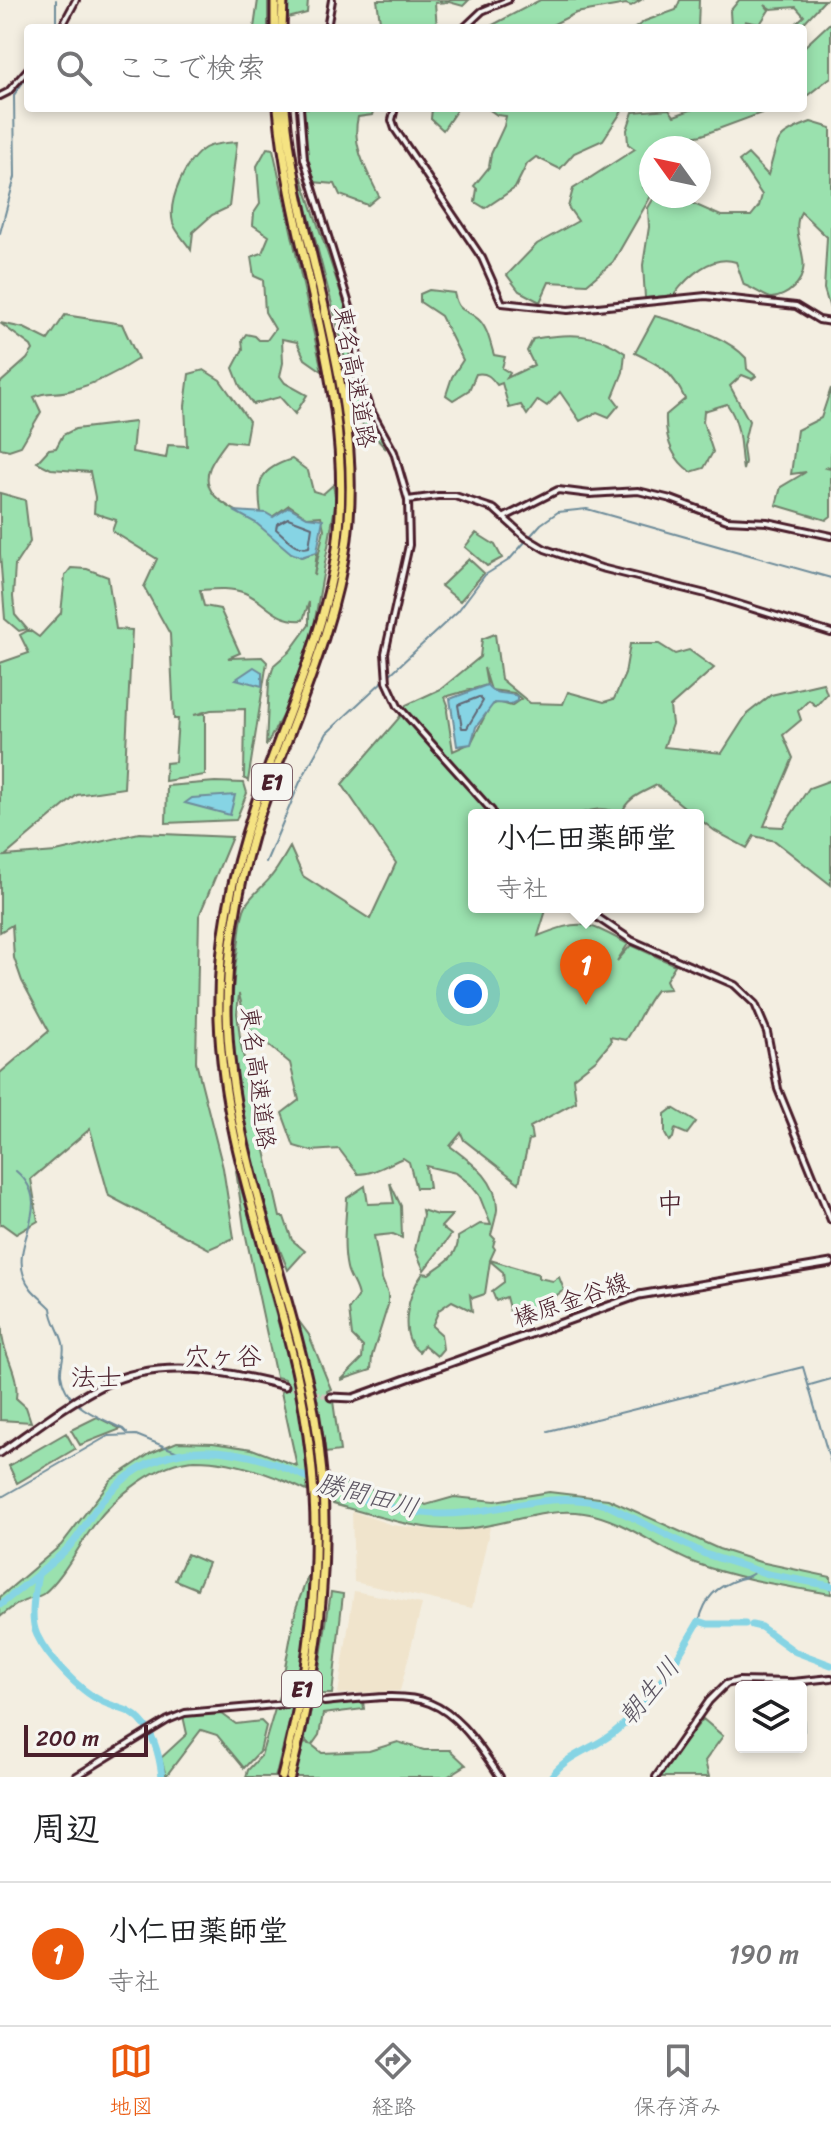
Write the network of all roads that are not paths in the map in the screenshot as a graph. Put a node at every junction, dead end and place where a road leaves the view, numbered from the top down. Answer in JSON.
{"nodes":[{"id":1,"x":76,"y":0,"type":"edge"},
{"id":2,"x":275,"y":0,"type":"edge"},
{"id":3,"x":283,"y":0,"type":"edge"},
{"id":4,"x":332,"y":0,"type":"edge"},
{"id":5,"x":508,"y":0,"type":"edge"},
{"id":6,"x":63,"y":24,"type":"edge"},
{"id":7,"x":280,"y":24,"type":"edge"},
{"id":8,"x":280,"y":24,"type":"edge"},
{"id":9,"x":328,"y":24,"type":"edge"},
{"id":10,"x":468,"y":24,"type":"edge"},
{"id":11,"x":24,"y":74,"type":"edge"},
{"id":12,"x":0,"y":96,"type":"edge"},
{"id":13,"x":279,"y":112,"type":"edge"},
{"id":14,"x":286,"y":112,"type":"edge"},
{"id":15,"x":300,"y":112,"type":"edge"},
{"id":16,"x":394,"y":112,"type":"edge"},
{"id":17,"x":831,"y":322,"type":"edge"},
{"id":18,"x":408,"y":500,"type":"junction"},
{"id":19,"x":505,"y":517,"type":"junction"},
{"id":20,"x":831,"y":536,"type":"edge"},
{"id":21,"x":831,"y":633,"type":"edge"},
{"id":22,"x":490,"y":809,"type":"edge"},
{"id":23,"x":591,"y":913,"type":"edge"},
{"id":24,"x":831,"y":1220,"type":"edge"},
{"id":25,"x":831,"y":1263,"type":"edge"},
{"id":26,"x":285,"y":1386,"type":"tunnel mouth"},
{"id":27,"x":331,"y":1397,"type":"tunnel mouth"},
{"id":28,"x":0,"y":1453,"type":"edge"},
{"id":29,"x":317,"y":1458,"type":"junction"},
{"id":30,"x":318,"y":1601,"type":"junction"},
{"id":31,"x":831,"y":1678,"type":"edge"},
{"id":32,"x":324,"y":1702,"type":"tunnel mouth"},
{"id":33,"x":286,"y":1704,"type":"tunnel mouth"},
{"id":34,"x":75,"y":1777,"type":"edge"},
{"id":35,"x":282,"y":1777,"type":"edge"},
{"id":36,"x":290,"y":1777,"type":"edge"},
{"id":37,"x":500,"y":1777,"type":"edge"},
{"id":38,"x":656,"y":1777,"type":"edge"}],
"edges":[{"from":1,"to":6,"type":"street"},
{"from":2,"to":7,"type":"highway"},
{"from":3,"to":8,"type":"highway"},
{"from":4,"to":9,"type":"street"},
{"from":5,"to":10,"type":"street"},
{"from":11,"to":12,"type":"street"},
{"from":13,"to":29,"type":"highway","name":"東名高速道路","number":"E1"},
{"from":14,"to":29,"type":"highway","name":"東名高速道路","number":"E1"},
{"from":15,"to":18,"type":"street"},
{"from":16,"to":17,"type":"street"},
{"from":18,"to":19,"type":"street"},
{"from":18,"to":22,"type":"street"},
{"from":19,"to":20,"type":"street"},
{"from":19,"to":21,"type":"street"},
{"from":23,"to":24,"type":"street"},
{"from":25,"to":27,"type":"main road","name":"榛原金谷線"},
{"from":26,"to":28,"type":"main road"},
{"from":29,"to":30,"type":"highway","name":"東名高速道路","number":"E1"},
{"from":30,"to":35,"type":"highway","name":"東名高速道路","number":"E1"},
{"from":30,"to":36,"type":"highway","name":"東名高速道路","number":"E1"},
{"from":31,"to":38,"type":"street"},
{"from":32,"to":37,"type":"street"},
{"from":33,"to":34,"type":"street"}]}
